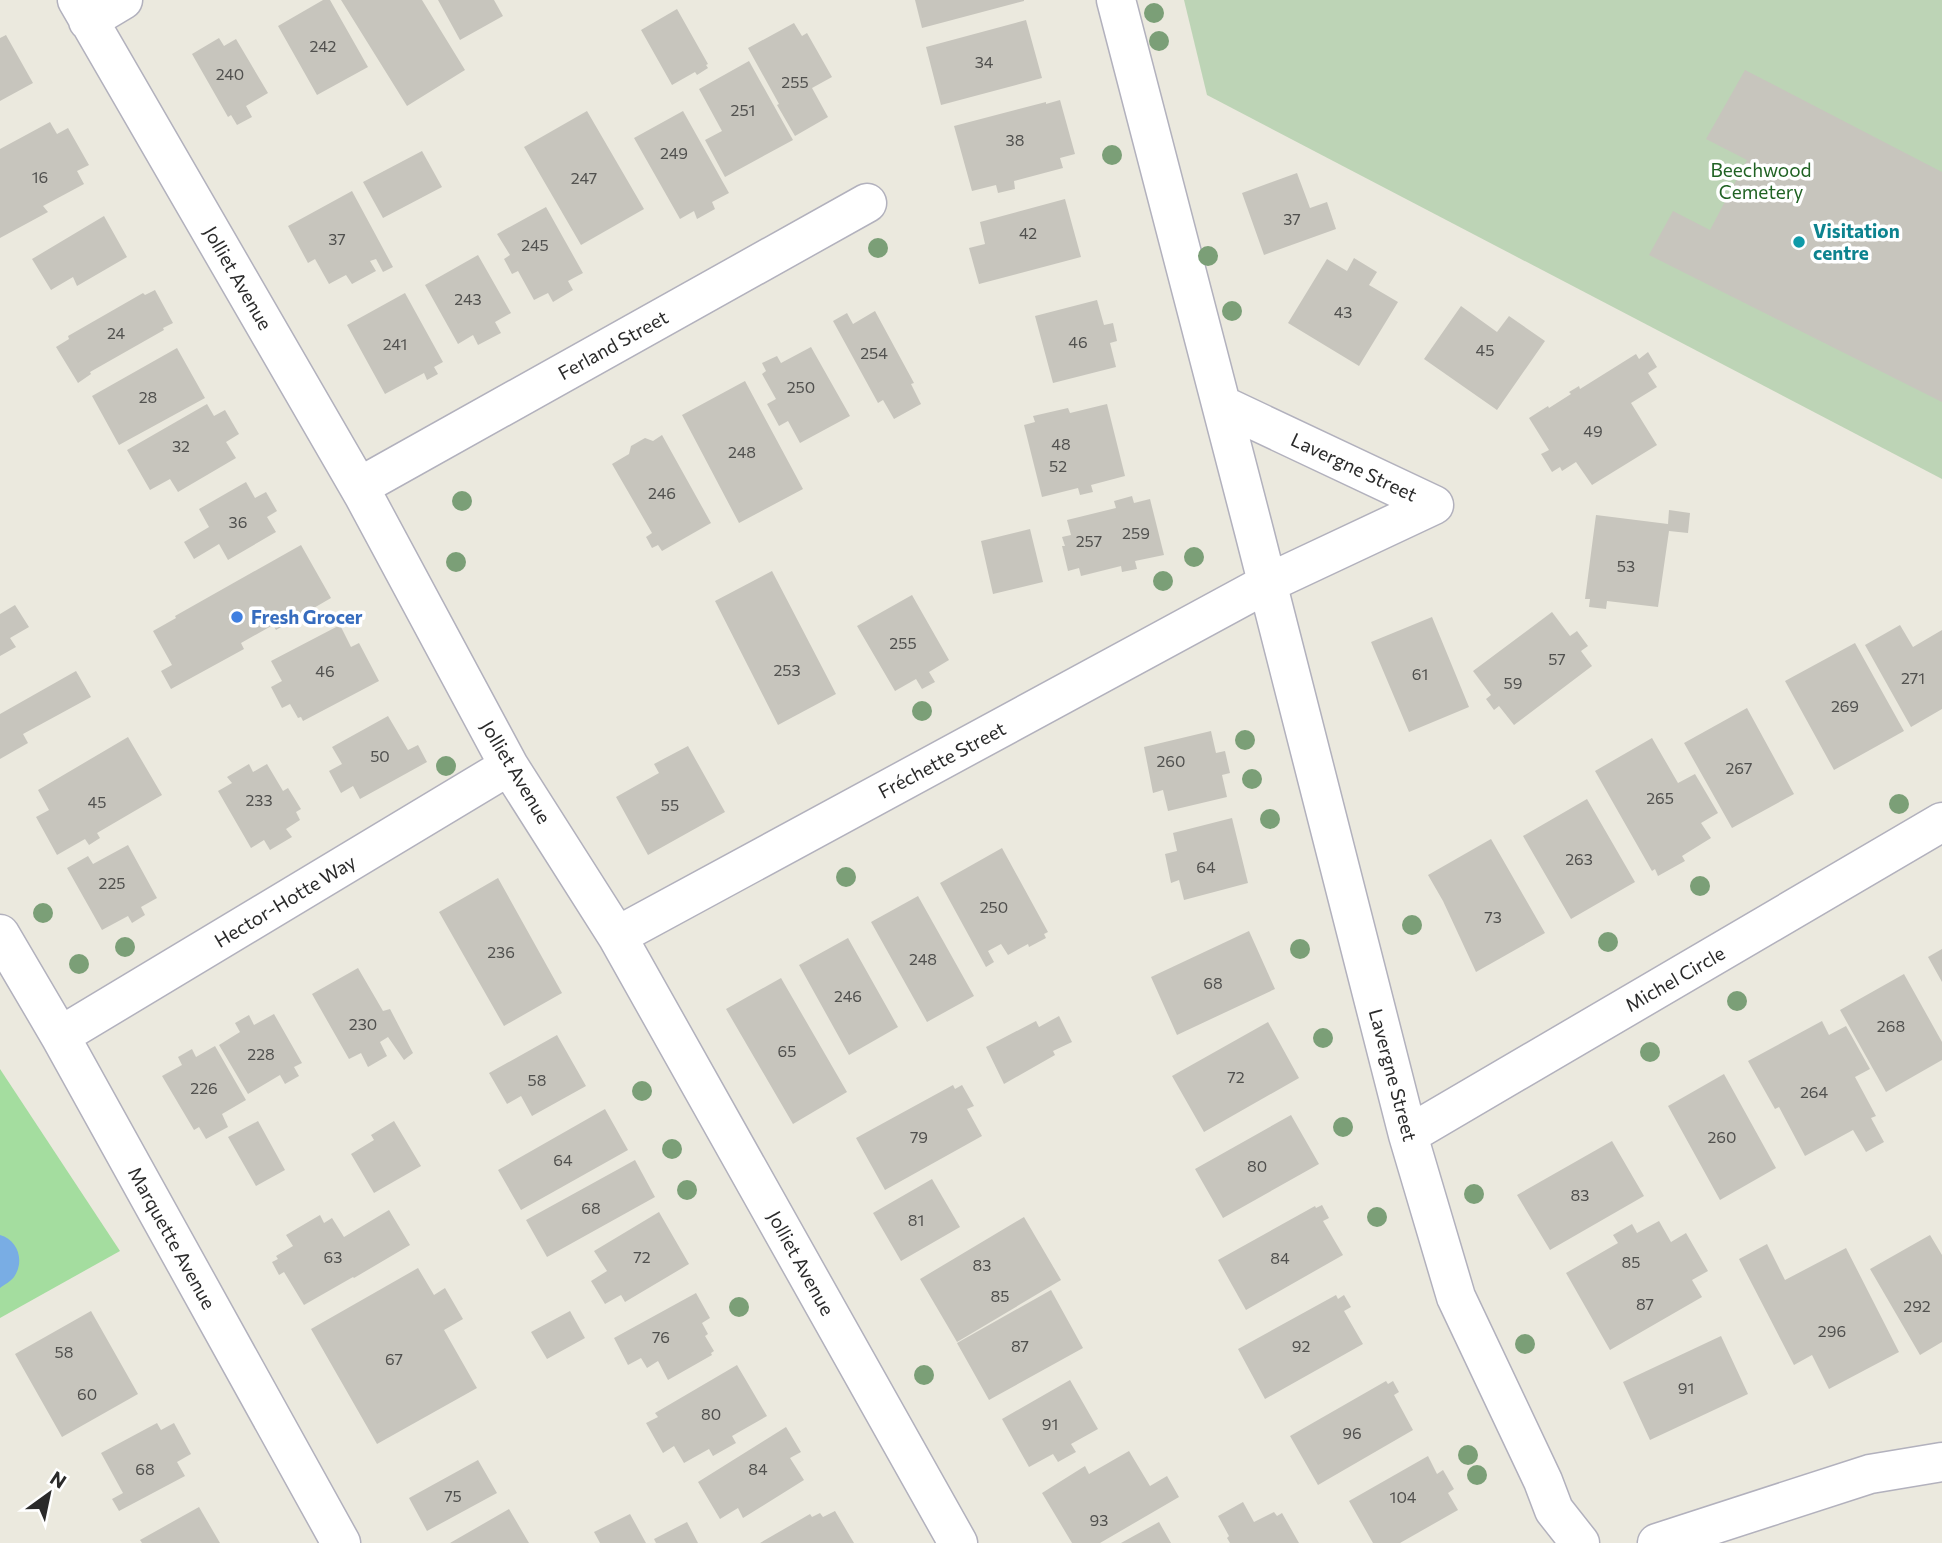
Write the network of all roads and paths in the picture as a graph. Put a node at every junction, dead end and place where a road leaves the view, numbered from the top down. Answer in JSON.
{"nodes":[{"id":1,"x":123,"y":0,"type":"edge"},
{"id":2,"x":1116,"y":0,"type":"edge"},
{"id":3,"x":83,"y":10,"type":"edge"},
{"id":4,"x":867,"y":203,"type":"dead end"},
{"id":5,"x":1222,"y":405,"type":"junction"},
{"id":6,"x":359,"y":487,"type":"junction"},
{"id":7,"x":1268,"y":583,"type":"junction"},
{"id":8,"x":509,"y":766,"type":"junction"},
{"id":9,"x":1942,"y":822,"type":"edge"},
{"id":10,"x":0,"y":934,"type":"edge"},
{"id":11,"x":617,"y":936,"type":"junction"},
{"id":12,"x":60,"y":1036,"type":"junction"},
{"id":13,"x":1408,"y":1135,"type":"junction"},
{"id":14,"x":1942,"y":1462,"type":"edge"},
{"id":15,"x":341,"y":1543,"type":"edge"},
{"id":16,"x":958,"y":1543,"type":"edge"},
{"id":17,"x":1580,"y":1543,"type":"edge"},
{"id":18,"x":1657,"y":1543,"type":"edge"}],
"edges":[{"from":1,"to":3,"type":"street"},
{"from":2,"to":5,"type":"street","name":"Lavergne Street"},
{"from":3,"to":6,"type":"street","name":"Jolliet Avenue"},
{"from":4,"to":6,"type":"street","name":"Ferland Street"},
{"from":5,"to":7,"type":"street","name":"Lavergne Street"},
{"from":5,"to":7,"type":"street","name":"Lavergne Street"},
{"from":6,"to":8,"type":"street","name":"Jolliet Avenue"},
{"from":7,"to":11,"type":"street","name":"Fréchette Street"},
{"from":7,"to":13,"type":"street","name":"Lavergne Street"},
{"from":8,"to":11,"type":"street","name":"Jolliet Avenue"},
{"from":8,"to":12,"type":"street","name":"Hector-Hotte Way"},
{"from":9,"to":13,"type":"street","name":"Michel Circle"},
{"from":10,"to":12,"type":"street","name":"Marquette Avenue"},
{"from":11,"to":16,"type":"street","name":"Jolliet Avenue"},
{"from":12,"to":15,"type":"street","name":"Marquette Avenue"},
{"from":13,"to":17,"type":"street","name":"Lavergne Street"},
{"from":14,"to":18,"type":"street"}]}
